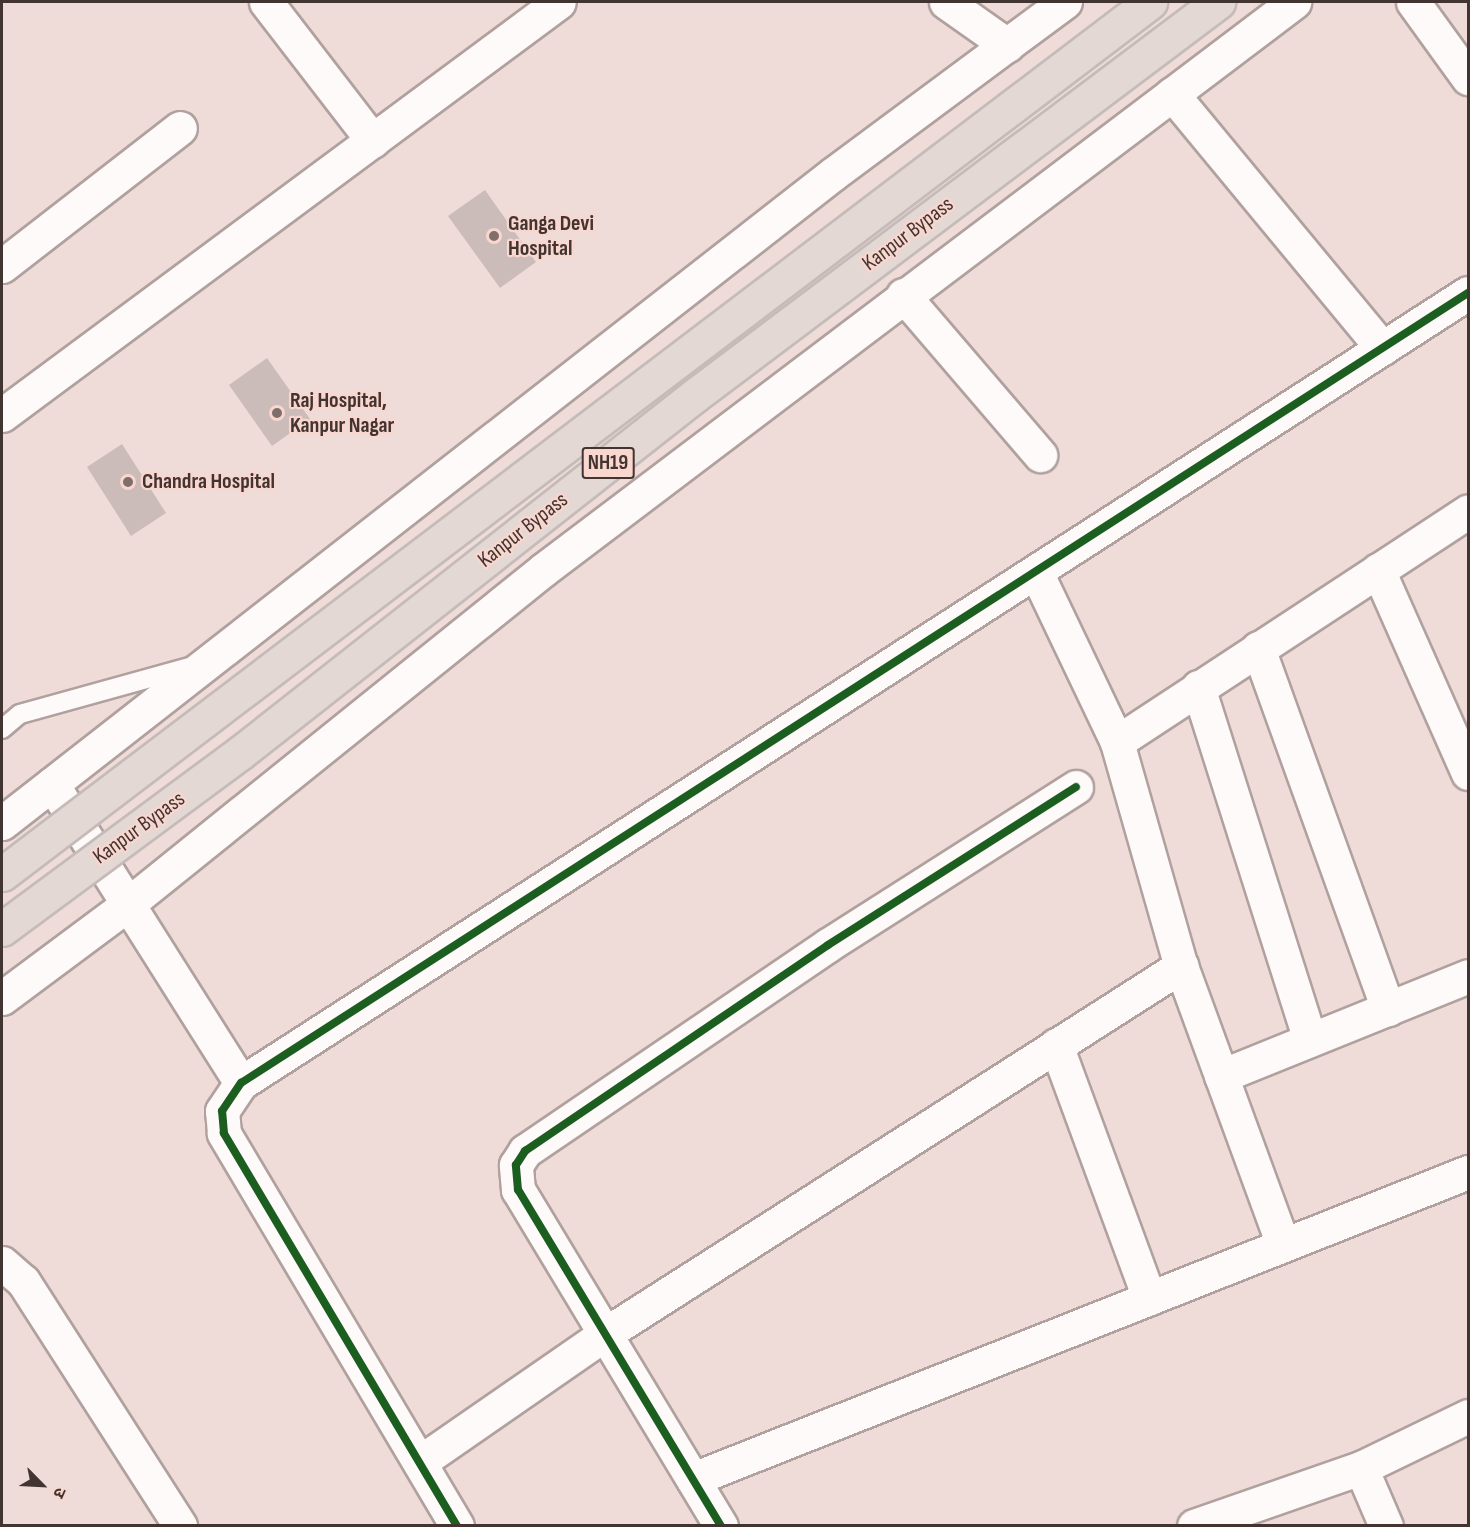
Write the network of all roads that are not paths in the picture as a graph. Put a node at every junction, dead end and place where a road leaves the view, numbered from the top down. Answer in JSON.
{"nodes":[{"id":1,"x":266,"y":2,"type":"edge"},
{"id":2,"x":559,"y":2,"type":"edge"},
{"id":3,"x":1065,"y":2,"type":"edge"},
{"id":4,"x":1150,"y":2,"type":"edge"},
{"id":5,"x":1218,"y":2,"type":"edge"},
{"id":6,"x":1294,"y":2,"type":"edge"},
{"id":7,"x":1413,"y":2,"type":"edge"},
{"id":8,"x":958,"y":4,"type":"edge"},
{"id":9,"x":1007,"y":45,"type":"junction"},
{"id":10,"x":1468,"y":78,"type":"edge"},
{"id":11,"x":1172,"y":94,"type":"junction"},
{"id":12,"x":180,"y":128,"type":"dead end"},
{"id":13,"x":373,"y":141,"type":"junction"},
{"id":14,"x":2,"y":266,"type":"edge"},
{"id":15,"x":1468,"y":293,"type":"edge"},
{"id":16,"x":903,"y":295,"type":"junction"},
{"id":17,"x":1382,"y":348,"type":"junction"},
{"id":18,"x":2,"y":415,"type":"edge"},
{"id":19,"x":1040,"y":454,"type":"dead end"},
{"id":20,"x":1468,"y":512,"type":"edge"},
{"id":21,"x":1378,"y":570,"type":"junction"},
{"id":22,"x":1036,"y":572,"type":"junction"},
{"id":23,"x":1258,"y":648,"type":"junction"},
{"id":24,"x":211,"y":661,"type":"junction"},
{"id":25,"x":1198,"y":687,"type":"junction"},
{"id":26,"x":2,"y":729,"type":"edge"},
{"id":27,"x":1117,"y":742,"type":"junction"},
{"id":28,"x":1468,"y":773,"type":"edge"},
{"id":29,"x":52,"y":784,"type":"junction"},
{"id":30,"x":1076,"y":787,"type":"dead end"},
{"id":31,"x":2,"y":823,"type":"edge"},
{"id":32,"x":2,"y":874,"type":"edge"},
{"id":33,"x":128,"y":904,"type":"junction"},
{"id":34,"x":2,"y":929,"type":"edge"},
{"id":35,"x":1181,"y":966,"type":"junction"},
{"id":36,"x":1468,"y":976,"type":"edge"},
{"id":37,"x":2,"y":998,"type":"edge"},
{"id":38,"x":1388,"y":1008,"type":"junction"},
{"id":39,"x":1310,"y":1040,"type":"junction"},
{"id":40,"x":1056,"y":1045,"type":"junction"},
{"id":41,"x":1221,"y":1076,"type":"junction"},
{"id":42,"x":241,"y":1083,"type":"junction"},
{"id":43,"x":1468,"y":1172,"type":"edge"},
{"id":44,"x":1283,"y":1245,"type":"junction"},
{"id":45,"x":2,"y":1263,"type":"edge"},
{"id":46,"x":1149,"y":1298,"type":"junction"},
{"id":47,"x":605,"y":1334,"type":"junction"},
{"id":48,"x":1468,"y":1416,"type":"edge"},
{"id":49,"x":420,"y":1462,"type":"junction"},
{"id":50,"x":1361,"y":1468,"type":"junction"},
{"id":51,"x":693,"y":1479,"type":"junction"},
{"id":52,"x":180,"y":1526,"type":"edge"},
{"id":53,"x":457,"y":1526,"type":"edge"},
{"id":54,"x":722,"y":1526,"type":"edge"},
{"id":55,"x":1194,"y":1526,"type":"edge"},
{"id":56,"x":1386,"y":1526,"type":"edge"}],
"edges":[{"from":1,"to":13,"type":"street"},
{"from":2,"to":13,"type":"street"},
{"from":3,"to":9,"type":"street"},
{"from":4,"to":32,"type":"highway","name":"Kanpur Bypass","number":"NH19","bridge":true},
{"from":5,"to":34,"type":"highway","name":"Kanpur Bypass","number":"NH19","bridge":true},
{"from":6,"to":11,"type":"street"},
{"from":7,"to":10,"type":"street"},
{"from":8,"to":9,"type":"street"},
{"from":9,"to":24,"type":"street"},
{"from":11,"to":16,"type":"street"},
{"from":11,"to":17,"type":"street"},
{"from":12,"to":14,"type":"street"},
{"from":13,"to":18,"type":"street"},
{"from":15,"to":17,"type":"street"},
{"from":16,"to":19,"type":"street"},
{"from":16,"to":33,"type":"street"},
{"from":17,"to":22,"type":"street"},
{"from":20,"to":21,"type":"street"},
{"from":21,"to":23,"type":"street"},
{"from":21,"to":28,"type":"street"},
{"from":22,"to":27,"type":"street"},
{"from":22,"to":42,"type":"street"},
{"from":23,"to":25,"type":"street"},
{"from":23,"to":38,"type":"street"},
{"from":24,"to":26,"type":"lane"},
{"from":24,"to":29,"type":"street"},
{"from":25,"to":27,"type":"street"},
{"from":25,"to":39,"type":"street"},
{"from":27,"to":35,"type":"street"},
{"from":29,"to":31,"type":"street"},
{"from":29,"to":33,"type":"street"},
{"from":30,"to":47,"type":"street"},
{"from":33,"to":37,"type":"street"},
{"from":33,"to":42,"type":"street"},
{"from":35,"to":40,"type":"street"},
{"from":35,"to":41,"type":"street"},
{"from":36,"to":38,"type":"street"},
{"from":38,"to":39,"type":"street"},
{"from":39,"to":41,"type":"street"},
{"from":40,"to":46,"type":"street"},
{"from":40,"to":47,"type":"street"},
{"from":41,"to":44,"type":"street"},
{"from":42,"to":49,"type":"street"},
{"from":43,"to":44,"type":"street"},
{"from":44,"to":46,"type":"street"},
{"from":45,"to":52,"type":"street"},
{"from":46,"to":51,"type":"street"},
{"from":47,"to":49,"type":"street"},
{"from":47,"to":51,"type":"street"},
{"from":48,"to":50,"type":"street"},
{"from":49,"to":53,"type":"street"},
{"from":50,"to":55,"type":"street"},
{"from":50,"to":56,"type":"street"},
{"from":51,"to":54,"type":"street"}]}
